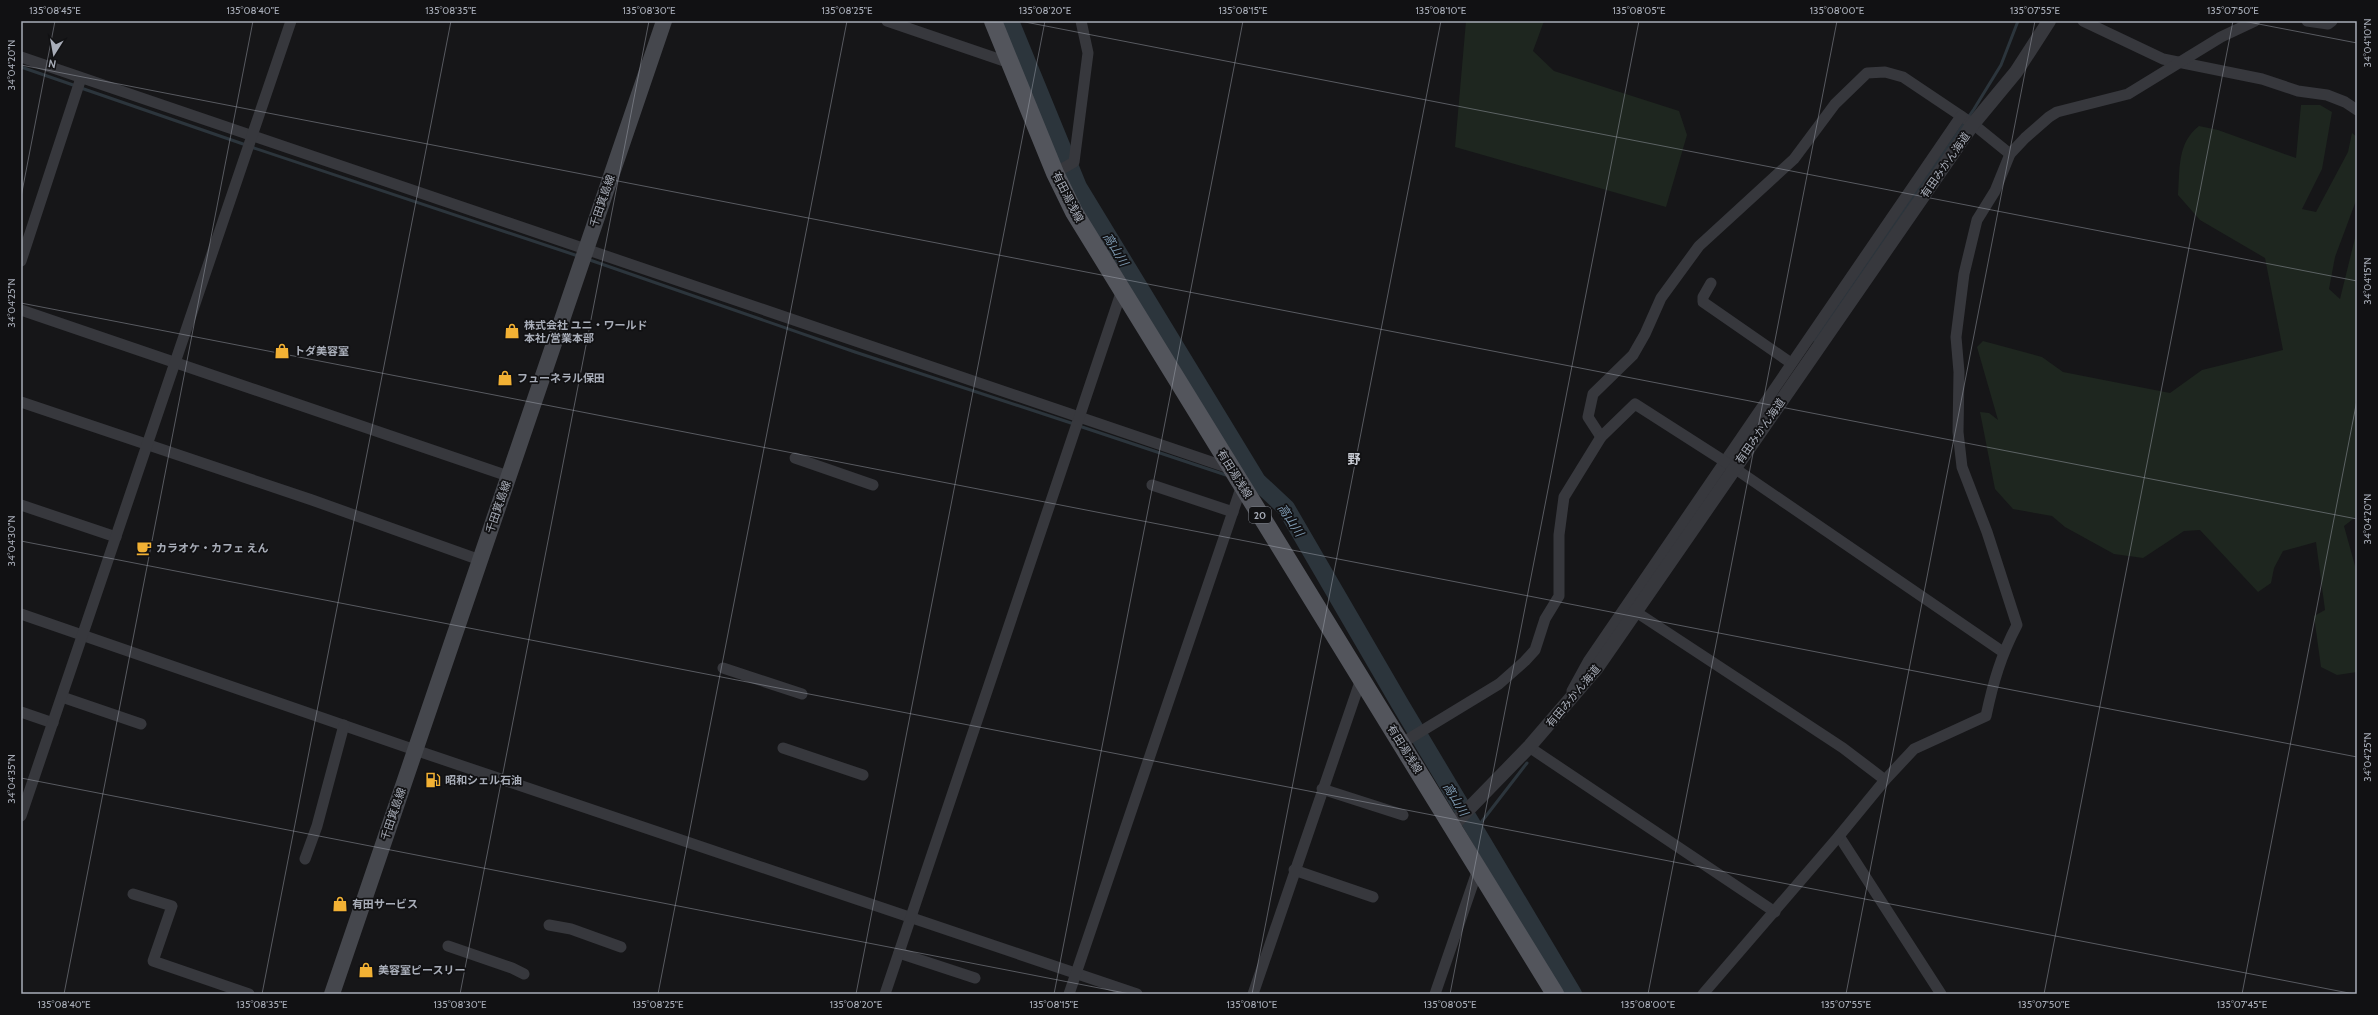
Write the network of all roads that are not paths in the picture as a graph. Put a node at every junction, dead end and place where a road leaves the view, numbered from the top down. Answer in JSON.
{"nodes":[{"id":1,"x":289,"y":21,"type":"edge"},
{"id":2,"x":664,"y":21,"type":"edge"},
{"id":3,"x":887,"y":21,"type":"edge"},
{"id":4,"x":994,"y":21,"type":"edge"},
{"id":5,"x":1081,"y":21,"type":"edge"},
{"id":6,"x":2049,"y":21,"type":"edge"},
{"id":7,"x":2083,"y":21,"type":"edge"},
{"id":8,"x":2255,"y":21,"type":"edge"},
{"id":9,"x":2307,"y":21,"type":"edge"},
{"id":10,"x":2332,"y":21,"type":"edge"},
{"id":11,"x":21,"y":58,"type":"edge"},
{"id":12,"x":1010,"y":63,"type":"junction"},
{"id":13,"x":2178,"y":63,"type":"junction"},
{"id":14,"x":81,"y":78,"type":"junction"},
{"id":15,"x":2357,"y":110,"type":"edge"},
{"id":16,"x":1961,"y":116,"type":"junction"},
{"id":17,"x":1973,"y":124,"type":"junction"},
{"id":18,"x":250,"y":137,"type":"junction"},
{"id":19,"x":2010,"y":154,"type":"junction"},
{"id":20,"x":1055,"y":173,"type":"junction"},
{"id":21,"x":583,"y":257,"type":"junction"},
{"id":22,"x":21,"y":261,"type":"edge"},
{"id":23,"x":1711,"y":283,"type":"dead end"},
{"id":24,"x":1122,"y":290,"type":"junction"},
{"id":25,"x":21,"y":310,"type":"edge"},
{"id":26,"x":175,"y":363,"type":"junction"},
{"id":27,"x":1791,"y":363,"type":"junction"},
{"id":28,"x":21,"y":402,"type":"edge"},
{"id":29,"x":1080,"y":418,"type":"junction"},
{"id":30,"x":1600,"y":437,"type":"junction"},
{"id":31,"x":147,"y":444,"type":"junction"},
{"id":32,"x":795,"y":458,"type":"dead end"},
{"id":33,"x":1729,"y":465,"type":"junction"},
{"id":34,"x":1232,"y":470,"type":"junction"},
{"id":35,"x":508,"y":476,"type":"junction"},
{"id":36,"x":873,"y":485,"type":"dead end"},
{"id":37,"x":1152,"y":485,"type":"dead end"},
{"id":38,"x":1242,"y":485,"type":"junction"},
{"id":39,"x":21,"y":505,"type":"edge"},
{"id":40,"x":1233,"y":512,"type":"junction"},
{"id":41,"x":116,"y":536,"type":"junction"},
{"id":42,"x":480,"y":560,"type":"junction"},
{"id":43,"x":1631,"y":609,"type":"junction"},
{"id":44,"x":21,"y":614,"type":"edge"},
{"id":45,"x":82,"y":635,"type":"junction"},
{"id":46,"x":2003,"y":652,"type":"junction"},
{"id":47,"x":723,"y":668,"type":"dead end"},
{"id":48,"x":1361,"y":679,"type":"junction"},
{"id":49,"x":802,"y":694,"type":"dead end"},
{"id":50,"x":62,"y":697,"type":"junction"},
{"id":51,"x":21,"y":712,"type":"edge"},
{"id":52,"x":53,"y":723,"type":"junction"},
{"id":53,"x":141,"y":724,"type":"dead end"},
{"id":54,"x":344,"y":725,"type":"junction"},
{"id":55,"x":1402,"y":743,"type":"junction"},
{"id":56,"x":1530,"y":747,"type":"junction"},
{"id":57,"x":783,"y":748,"type":"dead end"},
{"id":58,"x":415,"y":750,"type":"junction"},
{"id":59,"x":863,"y":775,"type":"dead end"},
{"id":60,"x":1885,"y":780,"type":"junction"},
{"id":61,"x":1322,"y":789,"type":"junction"},
{"id":62,"x":24,"y":796,"type":"edge"},
{"id":63,"x":1404,"y":815,"type":"dead end"},
{"id":64,"x":21,"y":816,"type":"edge"},
{"id":65,"x":1455,"y":823,"type":"junction"},
{"id":66,"x":1839,"y":836,"type":"junction"},
{"id":67,"x":305,"y":859,"type":"dead end"},
{"id":68,"x":1478,"y":869,"type":"junction"},
{"id":69,"x":1294,"y":870,"type":"junction"},
{"id":70,"x":133,"y":894,"type":"dead end"},
{"id":71,"x":1373,"y":898,"type":"dead end"},
{"id":72,"x":1774,"y":912,"type":"junction"},
{"id":73,"x":911,"y":917,"type":"junction"},
{"id":74,"x":549,"y":925,"type":"dead end"},
{"id":75,"x":448,"y":946,"type":"dead end"},
{"id":76,"x":622,"y":947,"type":"dead end"},
{"id":77,"x":899,"y":953,"type":"junction"},
{"id":78,"x":1076,"y":973,"type":"junction"},
{"id":79,"x":524,"y":974,"type":"dead end"},
{"id":80,"x":975,"y":978,"type":"dead end"},
{"id":81,"x":250,"y":994,"type":"edge"},
{"id":82,"x":332,"y":994,"type":"edge"},
{"id":83,"x":885,"y":994,"type":"edge"},
{"id":84,"x":1069,"y":994,"type":"edge"},
{"id":85,"x":1137,"y":994,"type":"edge"},
{"id":86,"x":1253,"y":994,"type":"edge"},
{"id":87,"x":1435,"y":994,"type":"edge"},
{"id":88,"x":1555,"y":994,"type":"edge"},
{"id":89,"x":1703,"y":994,"type":"edge"},
{"id":90,"x":1941,"y":994,"type":"edge"}],
"edges":[{"from":1,"to":18,"type":"street"},
{"from":2,"to":21,"type":"main road","name":"千田箕島線"},
{"from":3,"to":12,"type":"street"},
{"from":4,"to":12,"type":"main road","name":"有田湯浅線","number":"20"},
{"from":5,"to":20,"type":"street"},
{"from":6,"to":17,"type":"street","name":"有田みかん海道"},
{"from":7,"to":13,"type":"street"},
{"from":8,"to":13,"type":"street"},
{"from":9,"to":10,"type":"street"},
{"from":11,"to":14,"type":"street"},
{"from":12,"to":20,"type":"main road","name":"有田湯浅線","number":"20"},
{"from":13,"to":15,"type":"street"},
{"from":13,"to":19,"type":"street"},
{"from":14,"to":18,"type":"street"},
{"from":14,"to":22,"type":"street"},
{"from":16,"to":17,"type":"street"},
{"from":16,"to":27,"type":"street"},
{"from":16,"to":30,"type":"street"},
{"from":17,"to":19,"type":"street"},
{"from":17,"to":33,"type":"street","name":"有田みかん海道"},
{"from":18,"to":21,"type":"street"},
{"from":18,"to":26,"type":"street"},
{"from":19,"to":46,"type":"street"},
{"from":20,"to":24,"type":"main road","name":"有田湯浅線","number":"20"},
{"from":21,"to":29,"type":"street"},
{"from":21,"to":35,"type":"main road","name":"千田箕島線"},
{"from":23,"to":27,"type":"street"},
{"from":24,"to":29,"type":"street"},
{"from":24,"to":34,"type":"main road","name":"有田湯浅線","number":"20"},
{"from":25,"to":26,"type":"street"},
{"from":26,"to":31,"type":"street"},
{"from":26,"to":35,"type":"street"},
{"from":27,"to":33,"type":"street"},
{"from":28,"to":31,"type":"street"},
{"from":29,"to":34,"type":"street"},
{"from":29,"to":73,"type":"street"},
{"from":30,"to":33,"type":"street"},
{"from":30,"to":55,"type":"street"},
{"from":31,"to":41,"type":"street"},
{"from":31,"to":42,"type":"street"},
{"from":32,"to":36,"type":"street"},
{"from":33,"to":43,"type":"street","name":"有田みかん海道"},
{"from":33,"to":46,"type":"street"},
{"from":34,"to":38,"type":"main road","name":"有田湯浅線","number":"20"},
{"from":35,"to":42,"type":"main road","name":"千田箕島線"},
{"from":37,"to":40,"type":"street"},
{"from":38,"to":40,"type":"street"},
{"from":38,"to":48,"type":"main road","name":"有田湯浅線","number":"20"},
{"from":39,"to":41,"type":"street"},
{"from":40,"to":78,"type":"street"},
{"from":41,"to":45,"type":"street"},
{"from":42,"to":58,"type":"main road","name":"千田箕島線"},
{"from":43,"to":56,"type":"street","name":"有田みかん海道"},
{"from":43,"to":60,"type":"street"},
{"from":44,"to":45,"type":"street"},
{"from":45,"to":50,"type":"street"},
{"from":45,"to":54,"type":"street"},
{"from":46,"to":60,"type":"street"},
{"from":47,"to":49,"type":"street"},
{"from":48,"to":55,"type":"main road","name":"有田湯浅線","number":"20"},
{"from":48,"to":61,"type":"street"},
{"from":50,"to":52,"type":"street"},
{"from":50,"to":53,"type":"street"},
{"from":51,"to":52,"type":"street"},
{"from":52,"to":62,"type":"street"},
{"from":54,"to":58,"type":"street"},
{"from":54,"to":67,"type":"street"},
{"from":55,"to":65,"type":"main road","name":"有田湯浅線","number":"20"},
{"from":56,"to":65,"type":"street","name":"有田みかん海道"},
{"from":56,"to":72,"type":"street"},
{"from":57,"to":59,"type":"street"},
{"from":58,"to":73,"type":"street"},
{"from":58,"to":82,"type":"main road","name":"千田箕島線"},
{"from":60,"to":66,"type":"street"},
{"from":61,"to":63,"type":"street"},
{"from":61,"to":69,"type":"street"},
{"from":62,"to":64,"type":"street"},
{"from":65,"to":68,"type":"main road","name":"有田湯浅線","number":"20"},
{"from":66,"to":72,"type":"street"},
{"from":66,"to":90,"type":"street"},
{"from":68,"to":87,"type":"street"},
{"from":68,"to":88,"type":"main road","name":"有田湯浅線","number":"20"},
{"from":69,"to":71,"type":"street"},
{"from":69,"to":86,"type":"street"},
{"from":70,"to":81,"type":"street"},
{"from":72,"to":89,"type":"street"},
{"from":73,"to":77,"type":"street"},
{"from":73,"to":78,"type":"street"},
{"from":74,"to":76,"type":"street"},
{"from":75,"to":79,"type":"street"},
{"from":77,"to":80,"type":"street"},
{"from":77,"to":83,"type":"street"},
{"from":78,"to":84,"type":"street"},
{"from":78,"to":85,"type":"street"}]}
